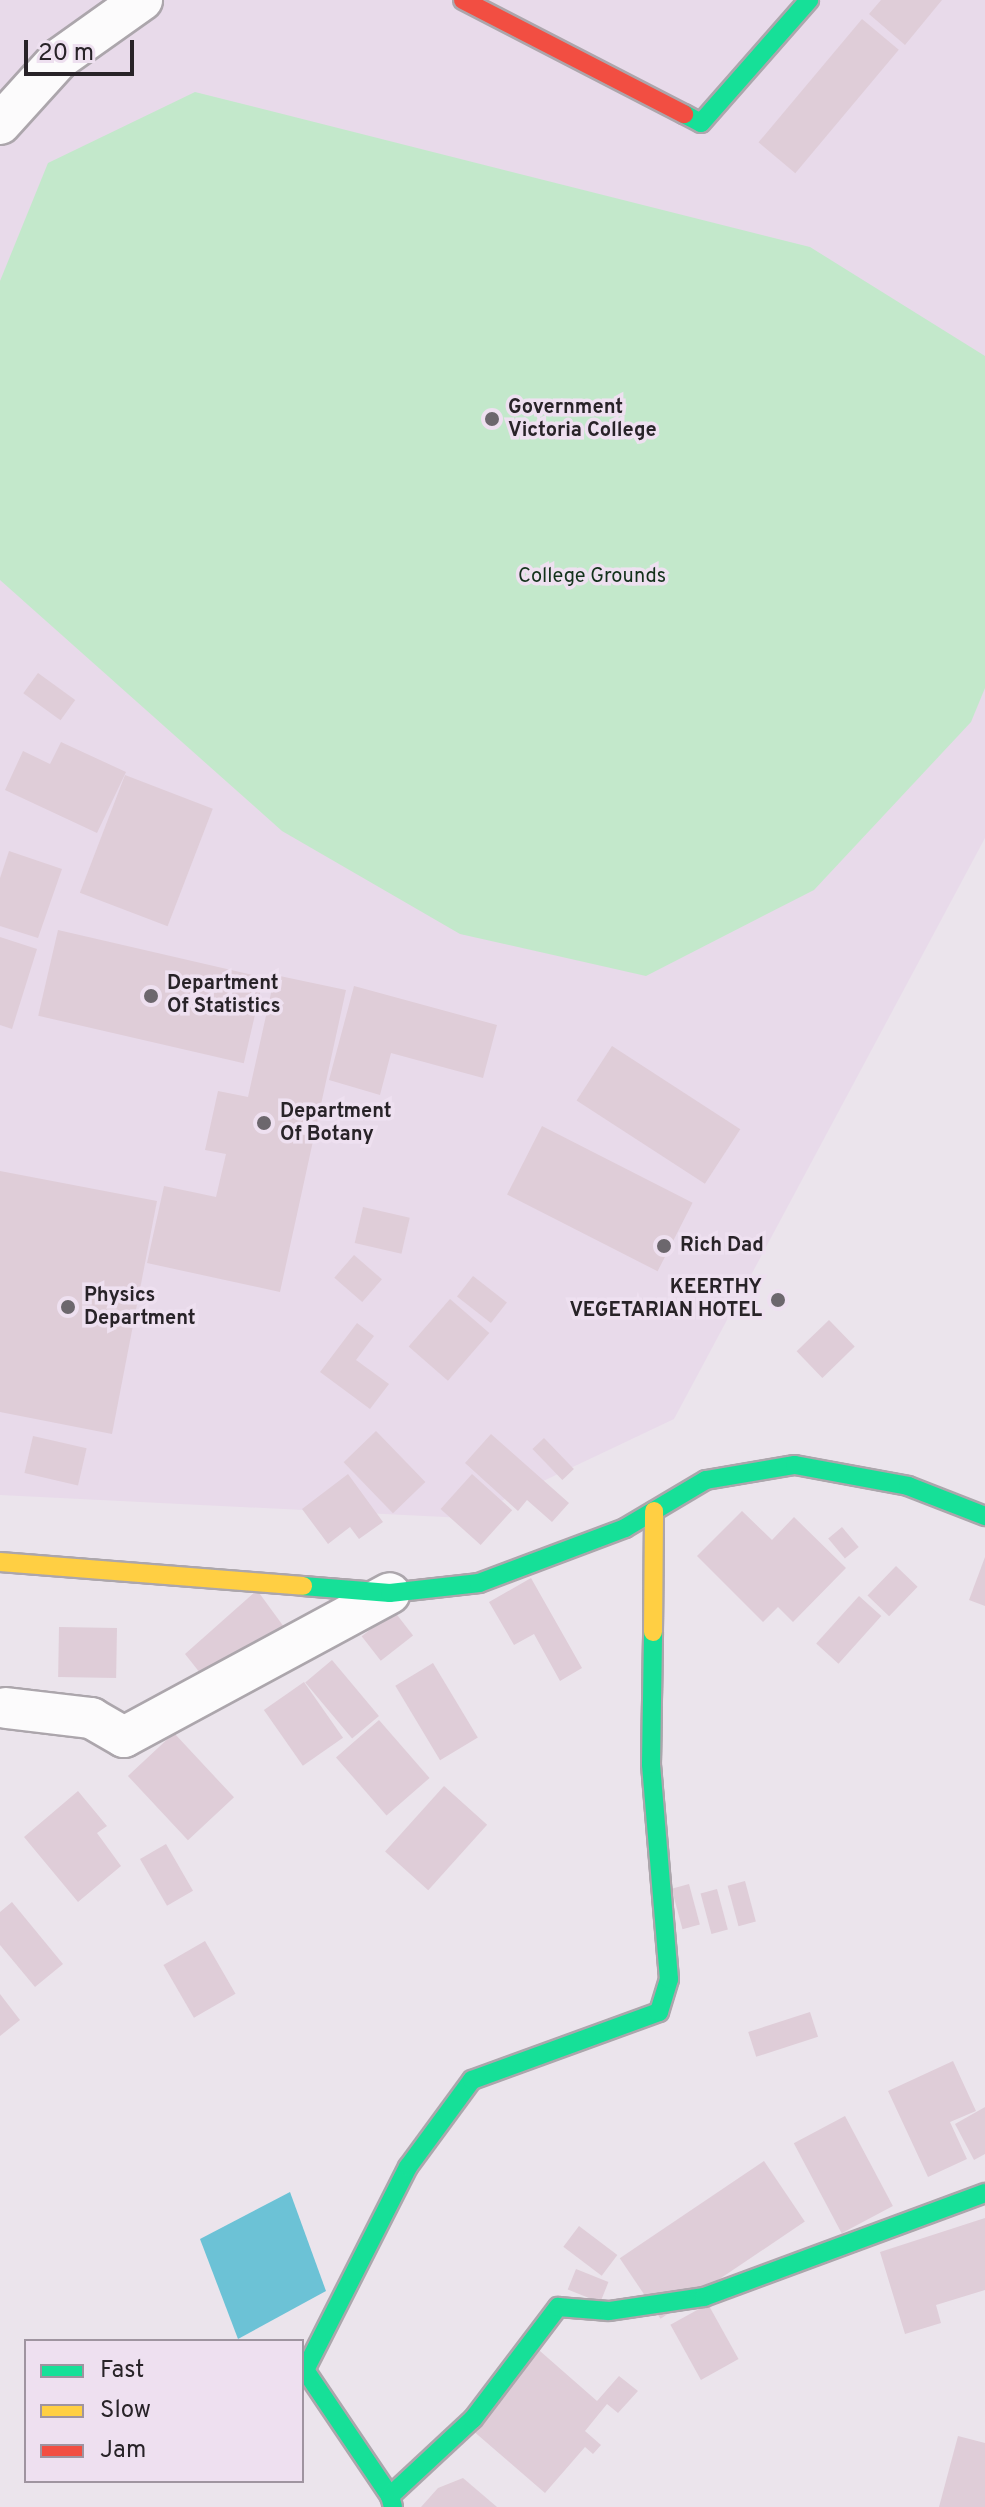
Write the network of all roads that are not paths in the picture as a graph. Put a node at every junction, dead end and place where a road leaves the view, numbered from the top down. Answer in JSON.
{"nodes":[{"id":1,"x":142,"y":0,"type":"edge"},
{"id":2,"x":463,"y":0,"type":"edge"},
{"id":3,"x":809,"y":0,"type":"edge"},
{"id":4,"x":0,"y":124,"type":"edge"},
{"id":5,"x":654,"y":1511,"type":"junction"},
{"id":6,"x":985,"y":1516,"type":"edge"},
{"id":7,"x":0,"y":1562,"type":"edge"},
{"id":8,"x":390,"y":1593,"type":"junction"},
{"id":9,"x":6,"y":1708,"type":"dead end"},
{"id":10,"x":985,"y":2193,"type":"edge"},
{"id":11,"x":391,"y":2502,"type":"edge"}],
"edges":[{"from":1,"to":4,"type":"street"},
{"from":2,"to":3,"type":"street"},
{"from":5,"to":6,"type":"street"},
{"from":5,"to":8,"type":"street"},
{"from":5,"to":11,"type":"street"},
{"from":7,"to":8,"type":"street"},
{"from":8,"to":9,"type":"street"},
{"from":10,"to":11,"type":"street"}]}
